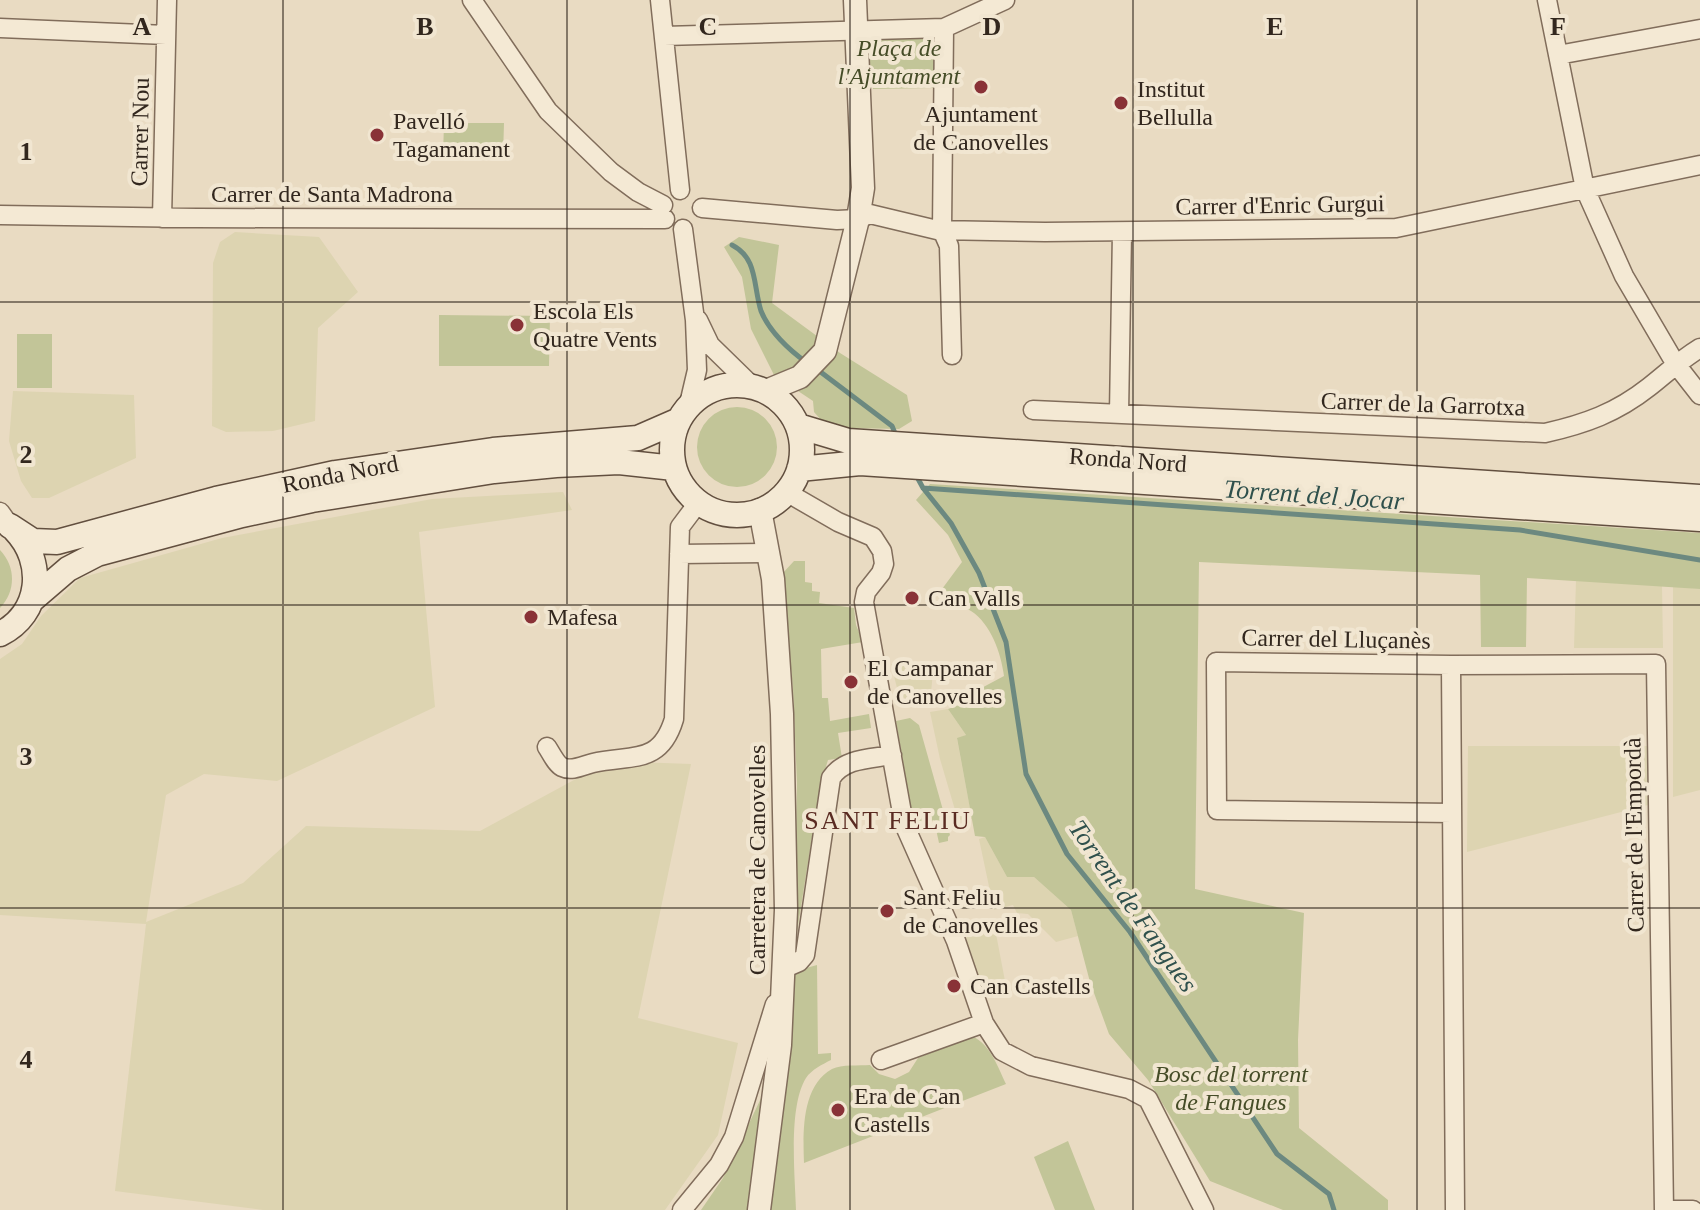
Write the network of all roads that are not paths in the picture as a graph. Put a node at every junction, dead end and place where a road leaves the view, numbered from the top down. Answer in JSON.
{"nodes":[{"id":1,"x":167,"y":0,"type":"edge"},
{"id":2,"x":472,"y":0,"type":"edge"},
{"id":3,"x":660,"y":0,"type":"edge"},
{"id":4,"x":855,"y":0,"type":"edge"},
{"id":5,"x":1005,"y":0,"type":"edge"},
{"id":6,"x":1547,"y":0,"type":"edge"},
{"id":7,"x":0,"y":28,"type":"edge"},
{"id":8,"x":944,"y":28,"type":"junction"},
{"id":9,"x":1700,"y":29,"type":"edge"},
{"id":10,"x":857,"y":30,"type":"junction"},
{"id":11,"x":166,"y":35,"type":"junction"},
{"id":12,"x":664,"y":36,"type":"junction"},
{"id":13,"x":1558,"y":55,"type":"junction"},
{"id":14,"x":1700,"y":165,"type":"edge"},
{"id":15,"x":1585,"y":189,"type":"junction"},
{"id":16,"x":680,"y":190,"type":"junction"},
{"id":17,"x":702,"y":208,"type":"junction"},
{"id":18,"x":664,"y":212,"type":"junction"},
{"id":19,"x":0,"y":215,"type":"edge"},
{"id":20,"x":162,"y":218,"type":"junction"},
{"id":21,"x":858,"y":219,"type":"junction"},
{"id":22,"x":683,"y":229,"type":"junction"},
{"id":23,"x":942,"y":230,"type":"junction"},
{"id":24,"x":1122,"y":232,"type":"junction"},
{"id":25,"x":693,"y":310,"type":"junction"},
{"id":26,"x":1700,"y":348,"type":"edge"},
{"id":27,"x":952,"y":355,"type":"dead end"},
{"id":28,"x":1675,"y":363,"type":"junction"},
{"id":29,"x":759,"y":389,"type":"junction"},
{"id":30,"x":1700,"y":395,"type":"edge"},
{"id":31,"x":1033,"y":410,"type":"dead end"},
{"id":32,"x":683,"y":413,"type":"junction"},
{"id":33,"x":1119,"y":414,"type":"junction"},
{"id":34,"x":798,"y":426,"type":"junction"},
{"id":35,"x":906,"y":453,"type":"junction"},
{"id":36,"x":674,"y":468,"type":"junction"},
{"id":37,"x":799,"y":469,"type":"junction"},
{"id":38,"x":788,"y":493,"type":"junction"},
{"id":39,"x":1700,"y":497,"type":"edge"},
{"id":40,"x":698,"y":503,"type":"junction"},
{"id":41,"x":760,"y":510,"type":"junction"},
{"id":42,"x":3,"y":519,"type":"edge"},
{"id":43,"x":1700,"y":519,"type":"edge"},
{"id":44,"x":768,"y":553,"type":"junction"},
{"id":45,"x":679,"y":554,"type":"junction"},
{"id":46,"x":33,"y":599,"type":"junction"},
{"id":47,"x":0,"y":634,"type":"edge"},
{"id":48,"x":1451,"y":665,"type":"junction"},
{"id":49,"x":547,"y":747,"type":"dead end"},
{"id":50,"x":892,"y":755,"type":"junction"},
{"id":51,"x":1452,"y":813,"type":"junction"},
{"id":52,"x":785,"y":968,"type":"junction"},
{"id":53,"x":984,"y":1023,"type":"junction"},
{"id":54,"x":881,"y":1060,"type":"dead end"},
{"id":55,"x":682,"y":1210,"type":"edge"},
{"id":56,"x":759,"y":1210,"type":"edge"},
{"id":57,"x":1204,"y":1210,"type":"edge"},
{"id":58,"x":1455,"y":1210,"type":"edge"},
{"id":59,"x":1666,"y":1210,"type":"edge"},
{"id":60,"x":1693,"y":1210,"type":"edge"}],
"edges":[{"from":1,"to":11,"type":"street","name":"Carrer Nou"},
{"from":2,"to":18,"type":"street"},
{"from":3,"to":12,"type":"street"},
{"from":4,"to":10,"type":"street"},
{"from":5,"to":8,"type":"street"},
{"from":6,"to":13,"type":"street"},
{"from":7,"to":11,"type":"street"},
{"from":8,"to":10,"type":"street"},
{"from":8,"to":23,"type":"street"},
{"from":9,"to":13,"type":"street"},
{"from":10,"to":12,"type":"street"},
{"from":10,"to":21,"type":"street"},
{"from":11,"to":20,"type":"street","name":"Carrer Nou"},
{"from":12,"to":16,"type":"street"},
{"from":13,"to":15,"type":"street"},
{"from":14,"to":15,"type":"street","name":"Carrer d'Enric Gurgui"},
{"from":15,"to":24,"type":"street","name":"Carrer d'Enric Gurgui"},
{"from":15,"to":28,"type":"street"},
{"from":16,"to":17,"type":"street"},
{"from":16,"to":18,"type":"street"},
{"from":17,"to":21,"type":"street","name":"Carrer d'Enric Gurgui"},
{"from":17,"to":22,"type":"street"},
{"from":18,"to":20,"type":"street","name":"Carrer de Santa Madrona"},
{"from":18,"to":22,"type":"street"},
{"from":19,"to":20,"type":"street","name":"Carrer de Santa Madrona"},
{"from":21,"to":23,"type":"street","name":"Carrer d'Enric Gurgui"},
{"from":21,"to":29,"type":"street"},
{"from":22,"to":25,"type":"street"},
{"from":23,"to":24,"type":"street","name":"Carrer d'Enric Gurgui"},
{"from":23,"to":27,"type":"street"},
{"from":24,"to":33,"type":"street"},
{"from":25,"to":29,"type":"street"},
{"from":25,"to":32,"type":"street"},
{"from":26,"to":28,"type":"street","name":"Carrer de la Garrotxa"},
{"from":28,"to":30,"type":"street"},
{"from":28,"to":33,"type":"street","name":"Carrer de la Garrotxa"},
{"from":29,"to":32,"type":"main road"},
{"from":29,"to":34,"type":"main road"},
{"from":31,"to":33,"type":"street","name":"Carrer de la Garrotxa"},
{"from":32,"to":36,"type":"main road"},
{"from":32,"to":42,"type":"main road","name":"Ronda Nord"},
{"from":34,"to":35,"type":"main road","name":"Ronda Nord"},
{"from":34,"to":37,"type":"main road"},
{"from":35,"to":37,"type":"main road","name":"Ronda Nord"},
{"from":35,"to":39,"type":"main road","name":"Ronda Nord"},
{"from":35,"to":43,"type":"main road","name":"Ronda Nord"},
{"from":36,"to":40,"type":"main road"},
{"from":36,"to":46,"type":"main road","name":"Ronda Nord"},
{"from":37,"to":38,"type":"main road"},
{"from":38,"to":41,"type":"main road"},
{"from":38,"to":50,"type":"street"},
{"from":40,"to":41,"type":"main road"},
{"from":40,"to":45,"type":"street"},
{"from":41,"to":44,"type":"street","name":"Carretera de Canovelles"},
{"from":42,"to":46,"type":"main road"},
{"from":44,"to":45,"type":"street"},
{"from":44,"to":52,"type":"street","name":"Carretera de Canovelles"},
{"from":45,"to":49,"type":"street"},
{"from":46,"to":47,"type":"main road","name":"Ronda Nord"},
{"from":48,"to":51,"type":"street","name":"Carrer del Lluçanès"},
{"from":48,"to":51,"type":"street","name":"Carrer del Lluçanès"},
{"from":48,"to":59,"type":"street","name":"Carrer de l'Empordà"},
{"from":50,"to":52,"type":"street"},
{"from":50,"to":53,"type":"street"},
{"from":51,"to":58,"type":"street","name":"Carrer del Lluçanès"},
{"from":52,"to":55,"type":"street"},
{"from":52,"to":56,"type":"street","name":"Carretera de Canovelles"},
{"from":53,"to":54,"type":"street"},
{"from":53,"to":57,"type":"street"},
{"from":59,"to":60,"type":"street"}]}
